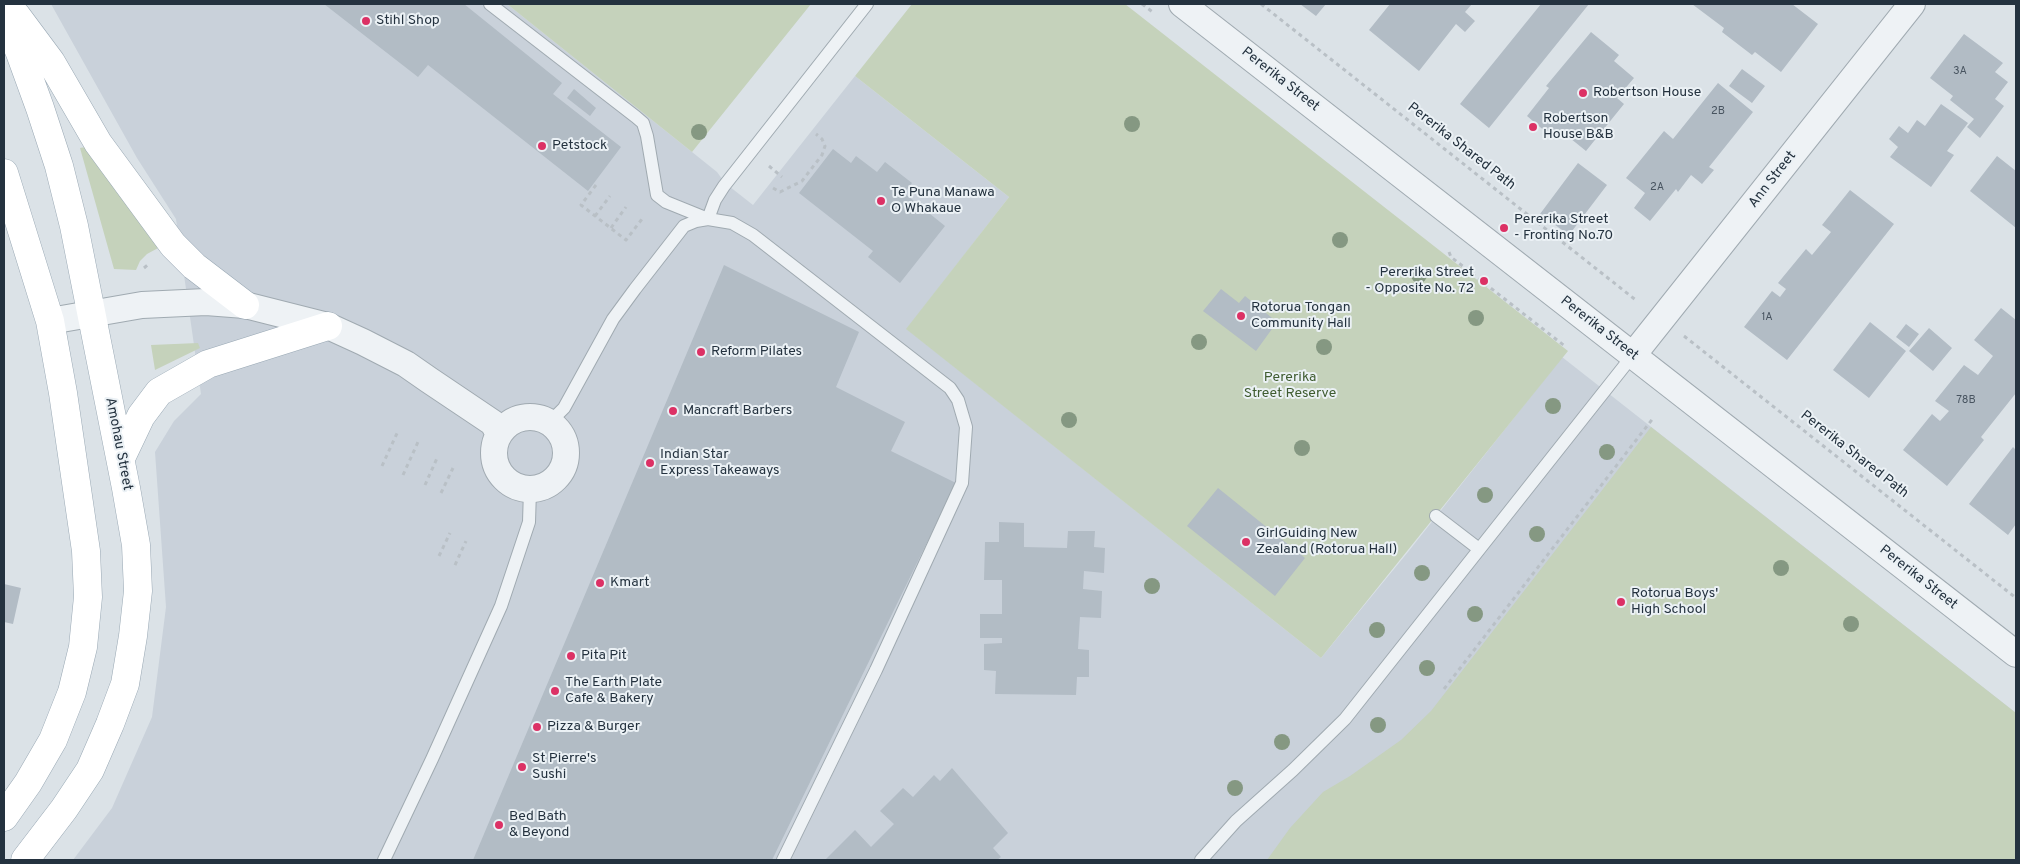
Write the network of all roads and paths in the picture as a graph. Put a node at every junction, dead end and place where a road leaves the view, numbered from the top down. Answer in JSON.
{"nodes":[{"id":1,"x":8,"y":4,"type":"edge"},
{"id":2,"x":490,"y":4,"type":"edge"},
{"id":3,"x":867,"y":4,"type":"edge"},
{"id":4,"x":1182,"y":4,"type":"edge"},
{"id":5,"x":1261,"y":4,"type":"edge"},
{"id":6,"x":1912,"y":4,"type":"edge"},
{"id":7,"x":4,"y":14,"type":"edge"},
{"id":8,"x":816,"y":134,"type":"dead end"},
{"id":9,"x":4,"y":174,"type":"edge"},
{"id":10,"x":596,"y":185,"type":"dead end"},
{"id":11,"x":773,"y":188,"type":"dead end"},
{"id":12,"x":610,"y":196,"type":"dead end"},
{"id":13,"x":626,"y":207,"type":"dead end"},
{"id":14,"x":595,"y":216,"type":"junction"},
{"id":15,"x":642,"y":219,"type":"dead end"},
{"id":16,"x":708,"y":219,"type":"junction"},
{"id":17,"x":610,"y":228,"type":"junction"},
{"id":18,"x":1641,"y":304,"type":"dead end"},
{"id":19,"x":245,"y":306,"type":"junction"},
{"id":20,"x":92,"y":313,"type":"junction"},
{"id":21,"x":50,"y":321,"type":"junction"},
{"id":22,"x":328,"y":326,"type":"junction"},
{"id":23,"x":1678,"y":331,"type":"dead end"},
{"id":24,"x":1634,"y":355,"type":"junction"},
{"id":25,"x":1654,"y":416,"type":"dead end"},
{"id":26,"x":550,"y":422,"type":"junction"},
{"id":27,"x":398,"y":431,"type":"dead end"},
{"id":28,"x":499,"y":434,"type":"junction"},
{"id":29,"x":418,"y":442,"type":"dead end"},
{"id":30,"x":438,"y":456,"type":"dead end"},
{"id":31,"x":121,"y":458,"type":"junction"},
{"id":32,"x":382,"y":466,"type":"dead end"},
{"id":33,"x":453,"y":468,"type":"dead end"},
{"id":34,"x":403,"y":475,"type":"dead end"},
{"id":35,"x":425,"y":485,"type":"dead end"},
{"id":36,"x":530,"y":490,"type":"junction"},
{"id":37,"x":441,"y":493,"type":"dead end"},
{"id":38,"x":1436,"y":516,"type":"dead end"},
{"id":39,"x":450,"y":533,"type":"dead end"},
{"id":40,"x":466,"y":541,"type":"dead end"},
{"id":41,"x":1479,"y":549,"type":"junction"},
{"id":42,"x":439,"y":556,"type":"dead end"},
{"id":43,"x":454,"y":565,"type":"dead end"},
{"id":44,"x":2016,"y":598,"type":"edge"},
{"id":45,"x":2016,"y":654,"type":"edge"},
{"id":46,"x":1444,"y":689,"type":"dead end"},
{"id":47,"x":4,"y":817,"type":"edge"},
{"id":48,"x":25,"y":860,"type":"edge"},
{"id":49,"x":384,"y":860,"type":"edge"},
{"id":50,"x":783,"y":860,"type":"edge"},
{"id":51,"x":1201,"y":860,"type":"edge"}],
"edges":[{"from":1,"to":19,"type":"main road"},
{"from":2,"to":16,"type":"lane"},
{"from":3,"to":16,"type":"lane"},
{"from":4,"to":24,"type":"street","name":"Pererika Street"},
{"from":5,"to":18,"type":"path","name":"Pererika Shared Path"},
{"from":6,"to":24,"type":"street","name":"Ann Street"},
{"from":7,"to":20,"type":"main road","name":"Amohau Street"},
{"from":8,"to":11,"type":"path"},
{"from":9,"to":21,"type":"main road"},
{"from":10,"to":14,"type":"path"},
{"from":12,"to":14,"type":"path"},
{"from":13,"to":17,"type":"path"},
{"from":14,"to":17,"type":"path"},
{"from":15,"to":17,"type":"path"},
{"from":16,"to":26,"type":"lane"},
{"from":16,"to":50,"type":"lane"},
{"from":19,"to":20,"type":"street"},
{"from":19,"to":22,"type":"street"},
{"from":20,"to":21,"type":"street"},
{"from":20,"to":31,"type":"main road","name":"Amohau Street"},
{"from":21,"to":47,"type":"main road"},
{"from":22,"to":28,"type":"street"},
{"from":22,"to":31,"type":"main road"},
{"from":23,"to":44,"type":"path","name":"Pererika Shared Path"},
{"from":24,"to":41,"type":"lane"},
{"from":24,"to":45,"type":"street","name":"Pererika Street"},
{"from":25,"to":46,"type":"path"},
{"from":26,"to":28,"type":"street"},
{"from":26,"to":36,"type":"street"},
{"from":27,"to":32,"type":"path"},
{"from":28,"to":36,"type":"street"},
{"from":29,"to":34,"type":"path"},
{"from":30,"to":35,"type":"path"},
{"from":31,"to":48,"type":"main road","name":"Amohau Street"},
{"from":33,"to":37,"type":"path"},
{"from":36,"to":49,"type":"lane"},
{"from":38,"to":41,"type":"lane"},
{"from":39,"to":42,"type":"path"},
{"from":40,"to":43,"type":"path"},
{"from":41,"to":51,"type":"lane"}]}
